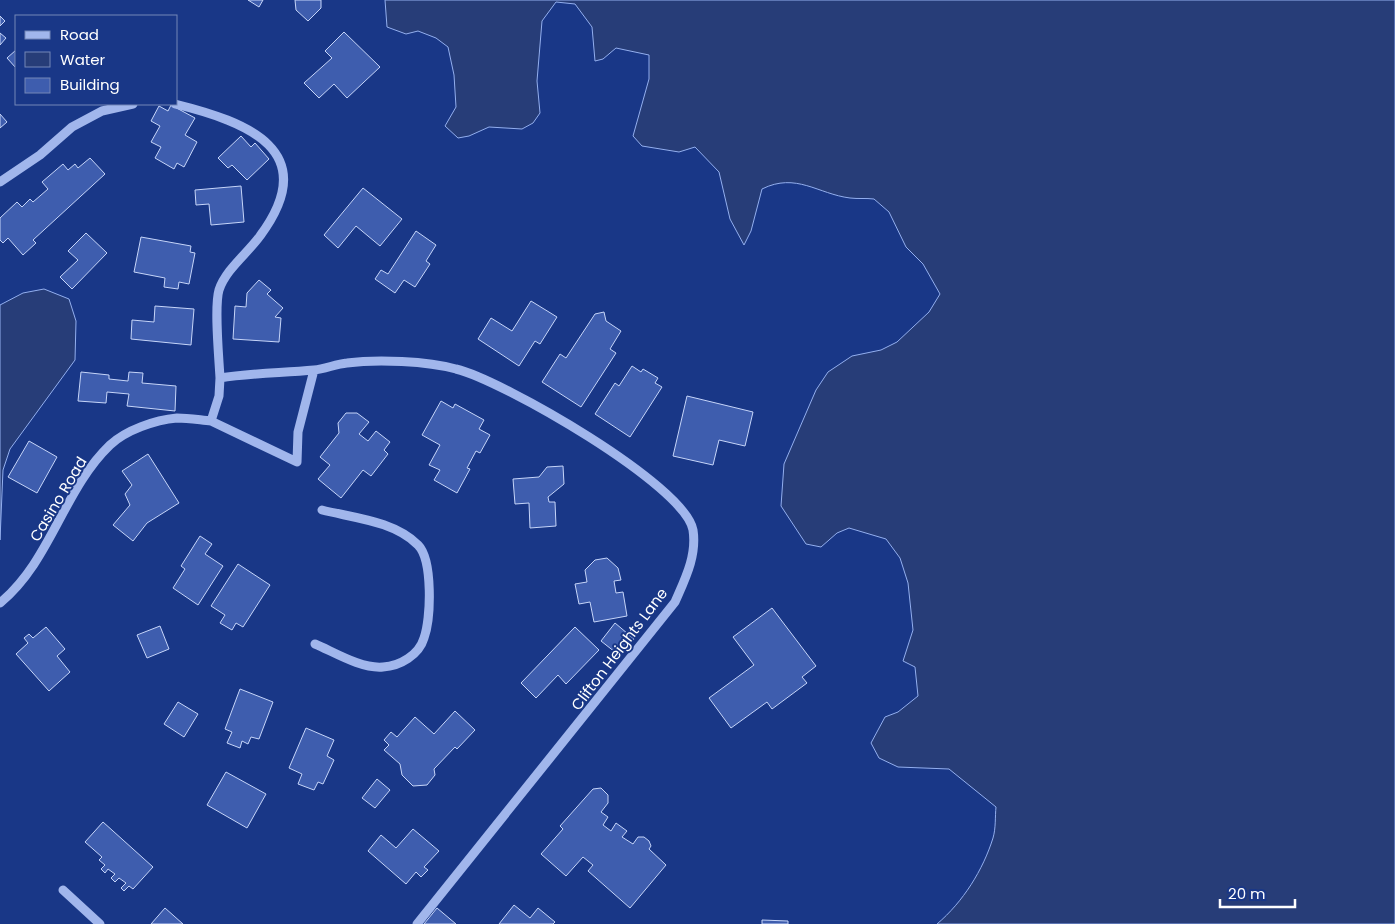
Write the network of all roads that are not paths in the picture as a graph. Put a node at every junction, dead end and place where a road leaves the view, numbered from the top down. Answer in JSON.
{"nodes":[{"id":1,"x":129,"y":105,"type":"edge"},
{"id":2,"x":178,"y":105,"type":"edge"},
{"id":3,"x":0,"y":182,"type":"edge"},
{"id":4,"x":314,"y":370,"type":"junction"},
{"id":5,"x":220,"y":378,"type":"junction"},
{"id":6,"x":211,"y":421,"type":"junction"},
{"id":7,"x":322,"y":510,"type":"dead end"},
{"id":8,"x":0,"y":603,"type":"edge"},
{"id":9,"x":315,"y":644,"type":"dead end"},
{"id":10,"x":63,"y":890,"type":"dead end"},
{"id":11,"x":100,"y":924,"type":"edge"},
{"id":12,"x":417,"y":924,"type":"edge"}],
"edges":[{"from":1,"to":3,"type":"street"},
{"from":2,"to":5,"type":"street"},
{"from":4,"to":5,"type":"street"},
{"from":4,"to":6,"type":"street","name":"Casino Road"},
{"from":4,"to":12,"type":"street","name":"Clifton Heights Lane"},
{"from":5,"to":6,"type":"street"},
{"from":6,"to":8,"type":"street","name":"Casino Road"},
{"from":7,"to":9,"type":"street"},
{"from":10,"to":11,"type":"street"}]}
